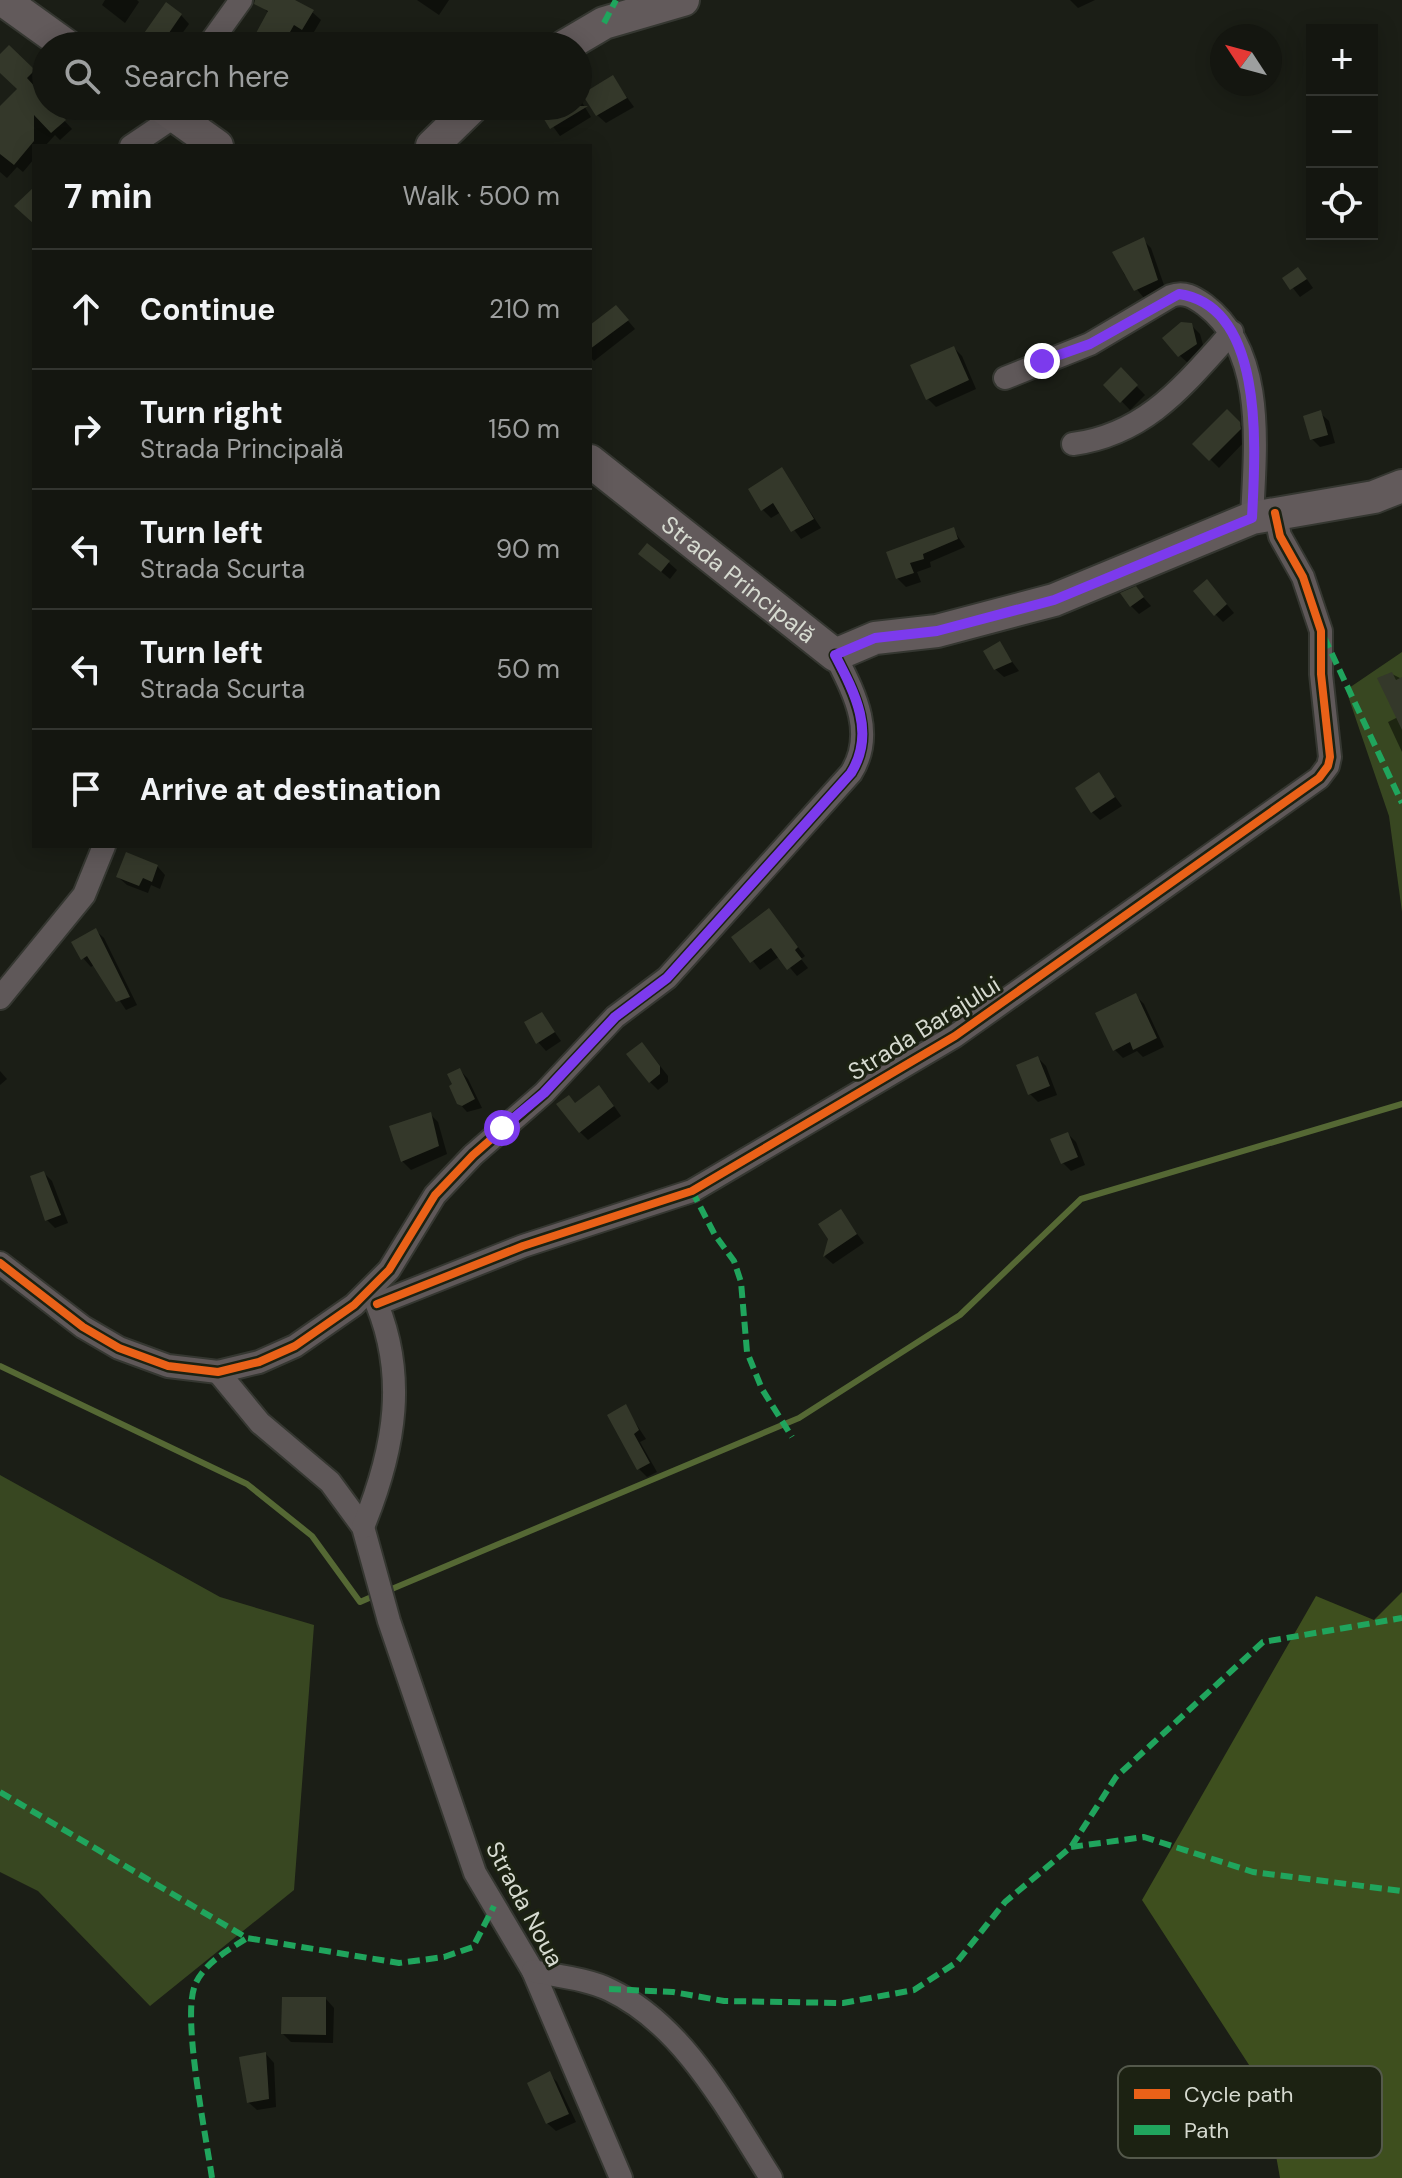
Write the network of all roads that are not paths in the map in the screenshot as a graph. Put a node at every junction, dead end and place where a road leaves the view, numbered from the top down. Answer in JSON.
{"nodes":[{"id":1,"x":3,"y":0,"type":"edge"},
{"id":2,"x":241,"y":0,"type":"edge"},
{"id":3,"x":683,"y":0,"type":"edge"},
{"id":4,"x":48,"y":32,"type":"edge"},
{"id":5,"x":218,"y":32,"type":"edge"},
{"id":6,"x":589,"y":32,"type":"edge"},
{"id":7,"x":156,"y":120,"type":"edge"},
{"id":8,"x":182,"y":120,"type":"edge"},
{"id":9,"x":459,"y":120,"type":"edge"},
{"id":10,"x":133,"y":144,"type":"edge"},
{"id":11,"x":214,"y":144,"type":"edge"},
{"id":12,"x":434,"y":144,"type":"edge"},
{"id":13,"x":1232,"y":332,"type":"junction"},
{"id":14,"x":1005,"y":378,"type":"dead end"},
{"id":15,"x":1073,"y":444,"type":"dead end"},
{"id":16,"x":592,"y":463,"type":"edge"},
{"id":17,"x":1402,"y":486,"type":"edge"},
{"id":18,"x":1263,"y":516,"type":"junction"},
{"id":19,"x":835,"y":655,"type":"junction"},
{"id":20,"x":103,"y":848,"type":"edge"},
{"id":21,"x":0,"y":998,"type":"edge"},
{"id":22,"x":0,"y":1263,"type":"edge"},
{"id":23,"x":373,"y":1296,"type":"junction"},
{"id":24,"x":218,"y":1372,"type":"junction"},
{"id":25,"x":366,"y":1533,"type":"junction"},
{"id":26,"x":533,"y":1971,"type":"junction"},
{"id":27,"x":621,"y":2178,"type":"edge"},
{"id":28,"x":771,"y":2178,"type":"edge"}],
"edges":[{"from":1,"to":4,"type":"main road"},
{"from":2,"to":5,"type":"street"},
{"from":3,"to":6,"type":"main road"},
{"from":7,"to":10,"type":"street"},
{"from":8,"to":11,"type":"main road"},
{"from":9,"to":12,"type":"main road"},
{"from":13,"to":14,"type":"street"},
{"from":13,"to":15,"type":"street"},
{"from":13,"to":18,"type":"street"},
{"from":16,"to":19,"type":"main road","name":"Strada Principală"},
{"from":17,"to":18,"type":"main road","name":"Strada Principală"},
{"from":18,"to":19,"type":"main road","name":"Strada Principală"},
{"from":18,"to":23,"type":"street","name":"Strada Barajului"},
{"from":19,"to":23,"type":"street"},
{"from":20,"to":21,"type":"street"},
{"from":22,"to":24,"type":"street"},
{"from":23,"to":24,"type":"street"},
{"from":23,"to":25,"type":"street"},
{"from":24,"to":25,"type":"street"},
{"from":25,"to":26,"type":"street","name":"Strada Noua"},
{"from":26,"to":27,"type":"street","name":"Strada Noua"},
{"from":26,"to":28,"type":"street"}]}
